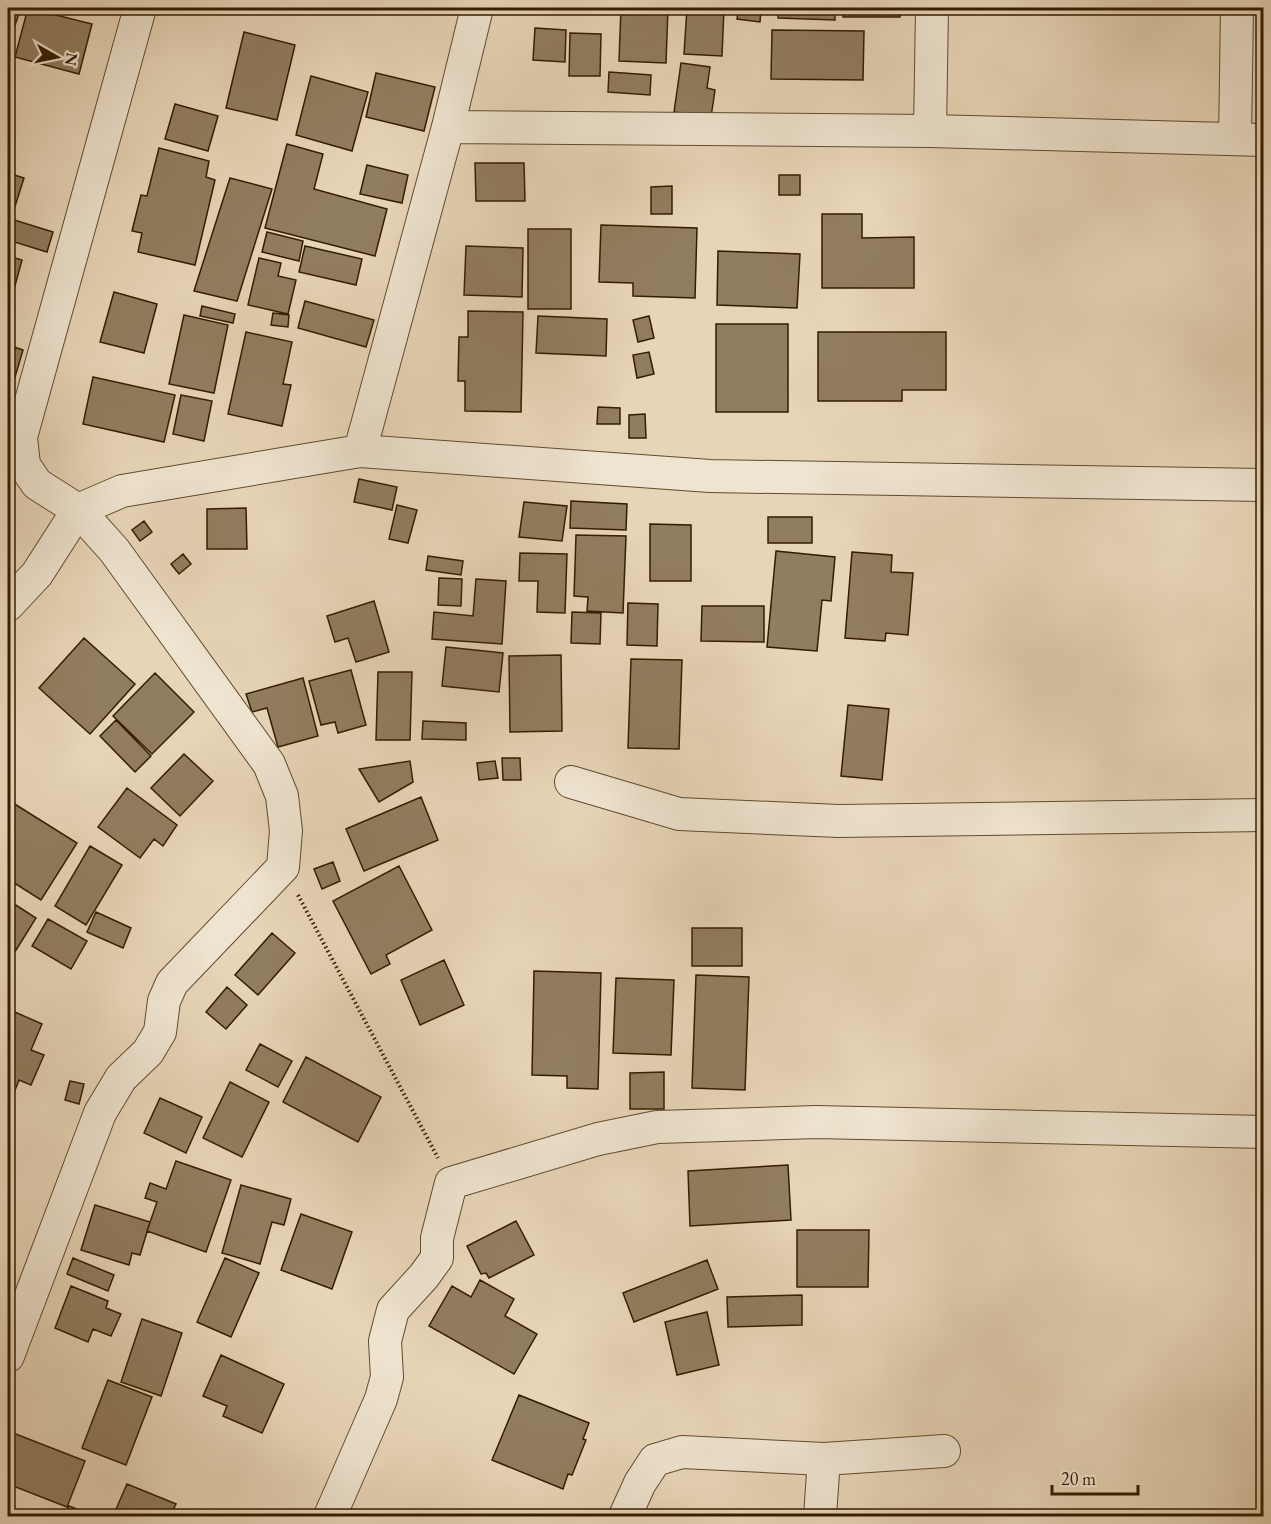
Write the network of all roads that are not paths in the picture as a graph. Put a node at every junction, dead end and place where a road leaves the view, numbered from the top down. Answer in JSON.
{"nodes":[{"id":1,"x":140,"y":8,"type":"edge"},
{"id":2,"x":477,"y":8,"type":"edge"},
{"id":3,"x":932,"y":8,"type":"edge"},
{"id":4,"x":1237,"y":8,"type":"edge"},
{"id":5,"x":448,"y":127,"type":"junction"},
{"id":6,"x":930,"y":131,"type":"junction"},
{"id":7,"x":1249,"y":140,"type":"edge"},
{"id":8,"x":360,"y":451,"type":"junction"},
{"id":9,"x":1263,"y":485,"type":"edge"},
{"id":10,"x":78,"y":510,"type":"junction"},
{"id":11,"x":8,"y":605,"type":"edge"},
{"id":12,"x":571,"y":782,"type":"dead end"},
{"id":13,"x":1263,"y":815,"type":"edge"},
{"id":14,"x":1263,"y":1132,"type":"edge"},
{"id":15,"x":8,"y":1356,"type":"edge"},
{"id":16,"x":944,"y":1451,"type":"dead end"},
{"id":17,"x":824,"y":1460,"type":"junction"},
{"id":18,"x":330,"y":1516,"type":"edge"},
{"id":19,"x":626,"y":1516,"type":"edge"},
{"id":20,"x":820,"y":1516,"type":"edge"}],
"edges":[{"from":1,"to":10,"type":"street"},
{"from":2,"to":5,"type":"street"},
{"from":3,"to":6,"type":"street"},
{"from":4,"to":7,"type":"street"},
{"from":5,"to":6,"type":"street"},
{"from":5,"to":8,"type":"street"},
{"from":6,"to":7,"type":"street"},
{"from":8,"to":9,"type":"street"},
{"from":8,"to":10,"type":"street"},
{"from":10,"to":11,"type":"street"},
{"from":10,"to":15,"type":"street"},
{"from":12,"to":13,"type":"street"},
{"from":14,"to":18,"type":"street"},
{"from":16,"to":17,"type":"street"},
{"from":17,"to":19,"type":"street"},
{"from":17,"to":20,"type":"street"}]}
